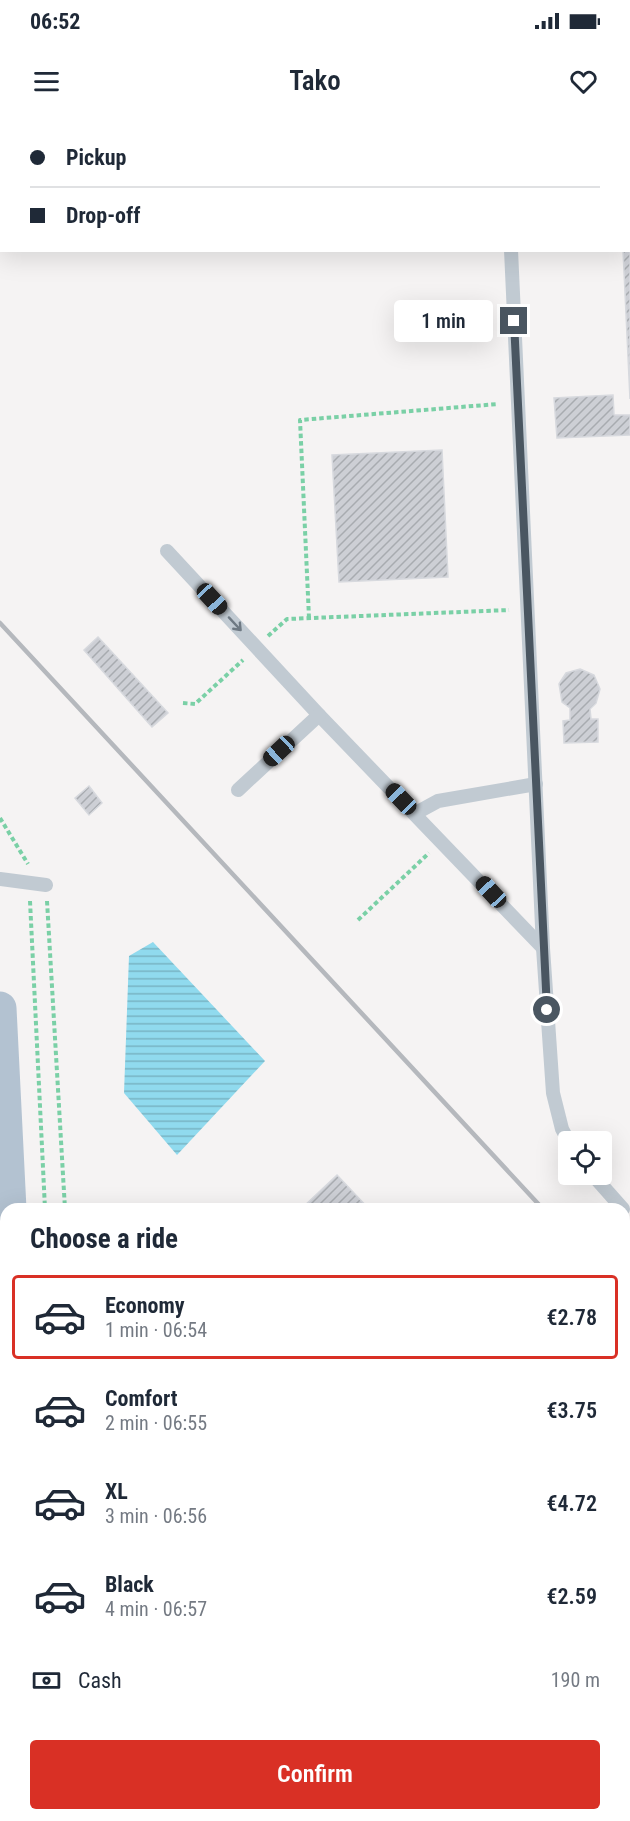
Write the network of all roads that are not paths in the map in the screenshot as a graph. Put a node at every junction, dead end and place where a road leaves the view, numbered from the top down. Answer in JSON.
{"nodes":[{"id":1,"x":511,"y":252,"type":"edge"},
{"id":2,"x":167,"y":551,"type":"dead end"},
{"id":3,"x":319,"y":715,"type":"junction"},
{"id":4,"x":536,"y":784,"type":"junction"},
{"id":5,"x":238,"y":790,"type":"dead end"},
{"id":6,"x":416,"y":813,"type":"junction"},
{"id":7,"x":0,"y":879,"type":"edge"},
{"id":8,"x":46,"y":885,"type":"road end"},
{"id":9,"x":543,"y":948,"type":"junction"},
{"id":10,"x":0,"y":1008,"type":"edge"},
{"id":11,"x":2,"y":1079,"type":"edge"},
{"id":12,"x":563,"y":1131,"type":"edge"},
{"id":13,"x":601,"y":1185,"type":"edge"},
{"id":14,"x":10,"y":1203,"type":"edge"},
{"id":15,"x":617,"y":1203,"type":"edge"}],
"edges":[{"from":1,"to":4,"type":"lane"},
{"from":2,"to":3,"type":"lane","one_way":true},
{"from":3,"to":5,"type":"lane"},
{"from":3,"to":6,"type":"lane"},
{"from":4,"to":6,"type":"lane"},
{"from":4,"to":9,"type":"lane"},
{"from":6,"to":9,"type":"lane"},
{"from":7,"to":8,"type":"lane"},
{"from":9,"to":12,"type":"lane"},
{"from":10,"to":11,"type":"main road"},
{"from":11,"to":14,"type":"main road"},
{"from":13,"to":15,"type":"lane"}]}
